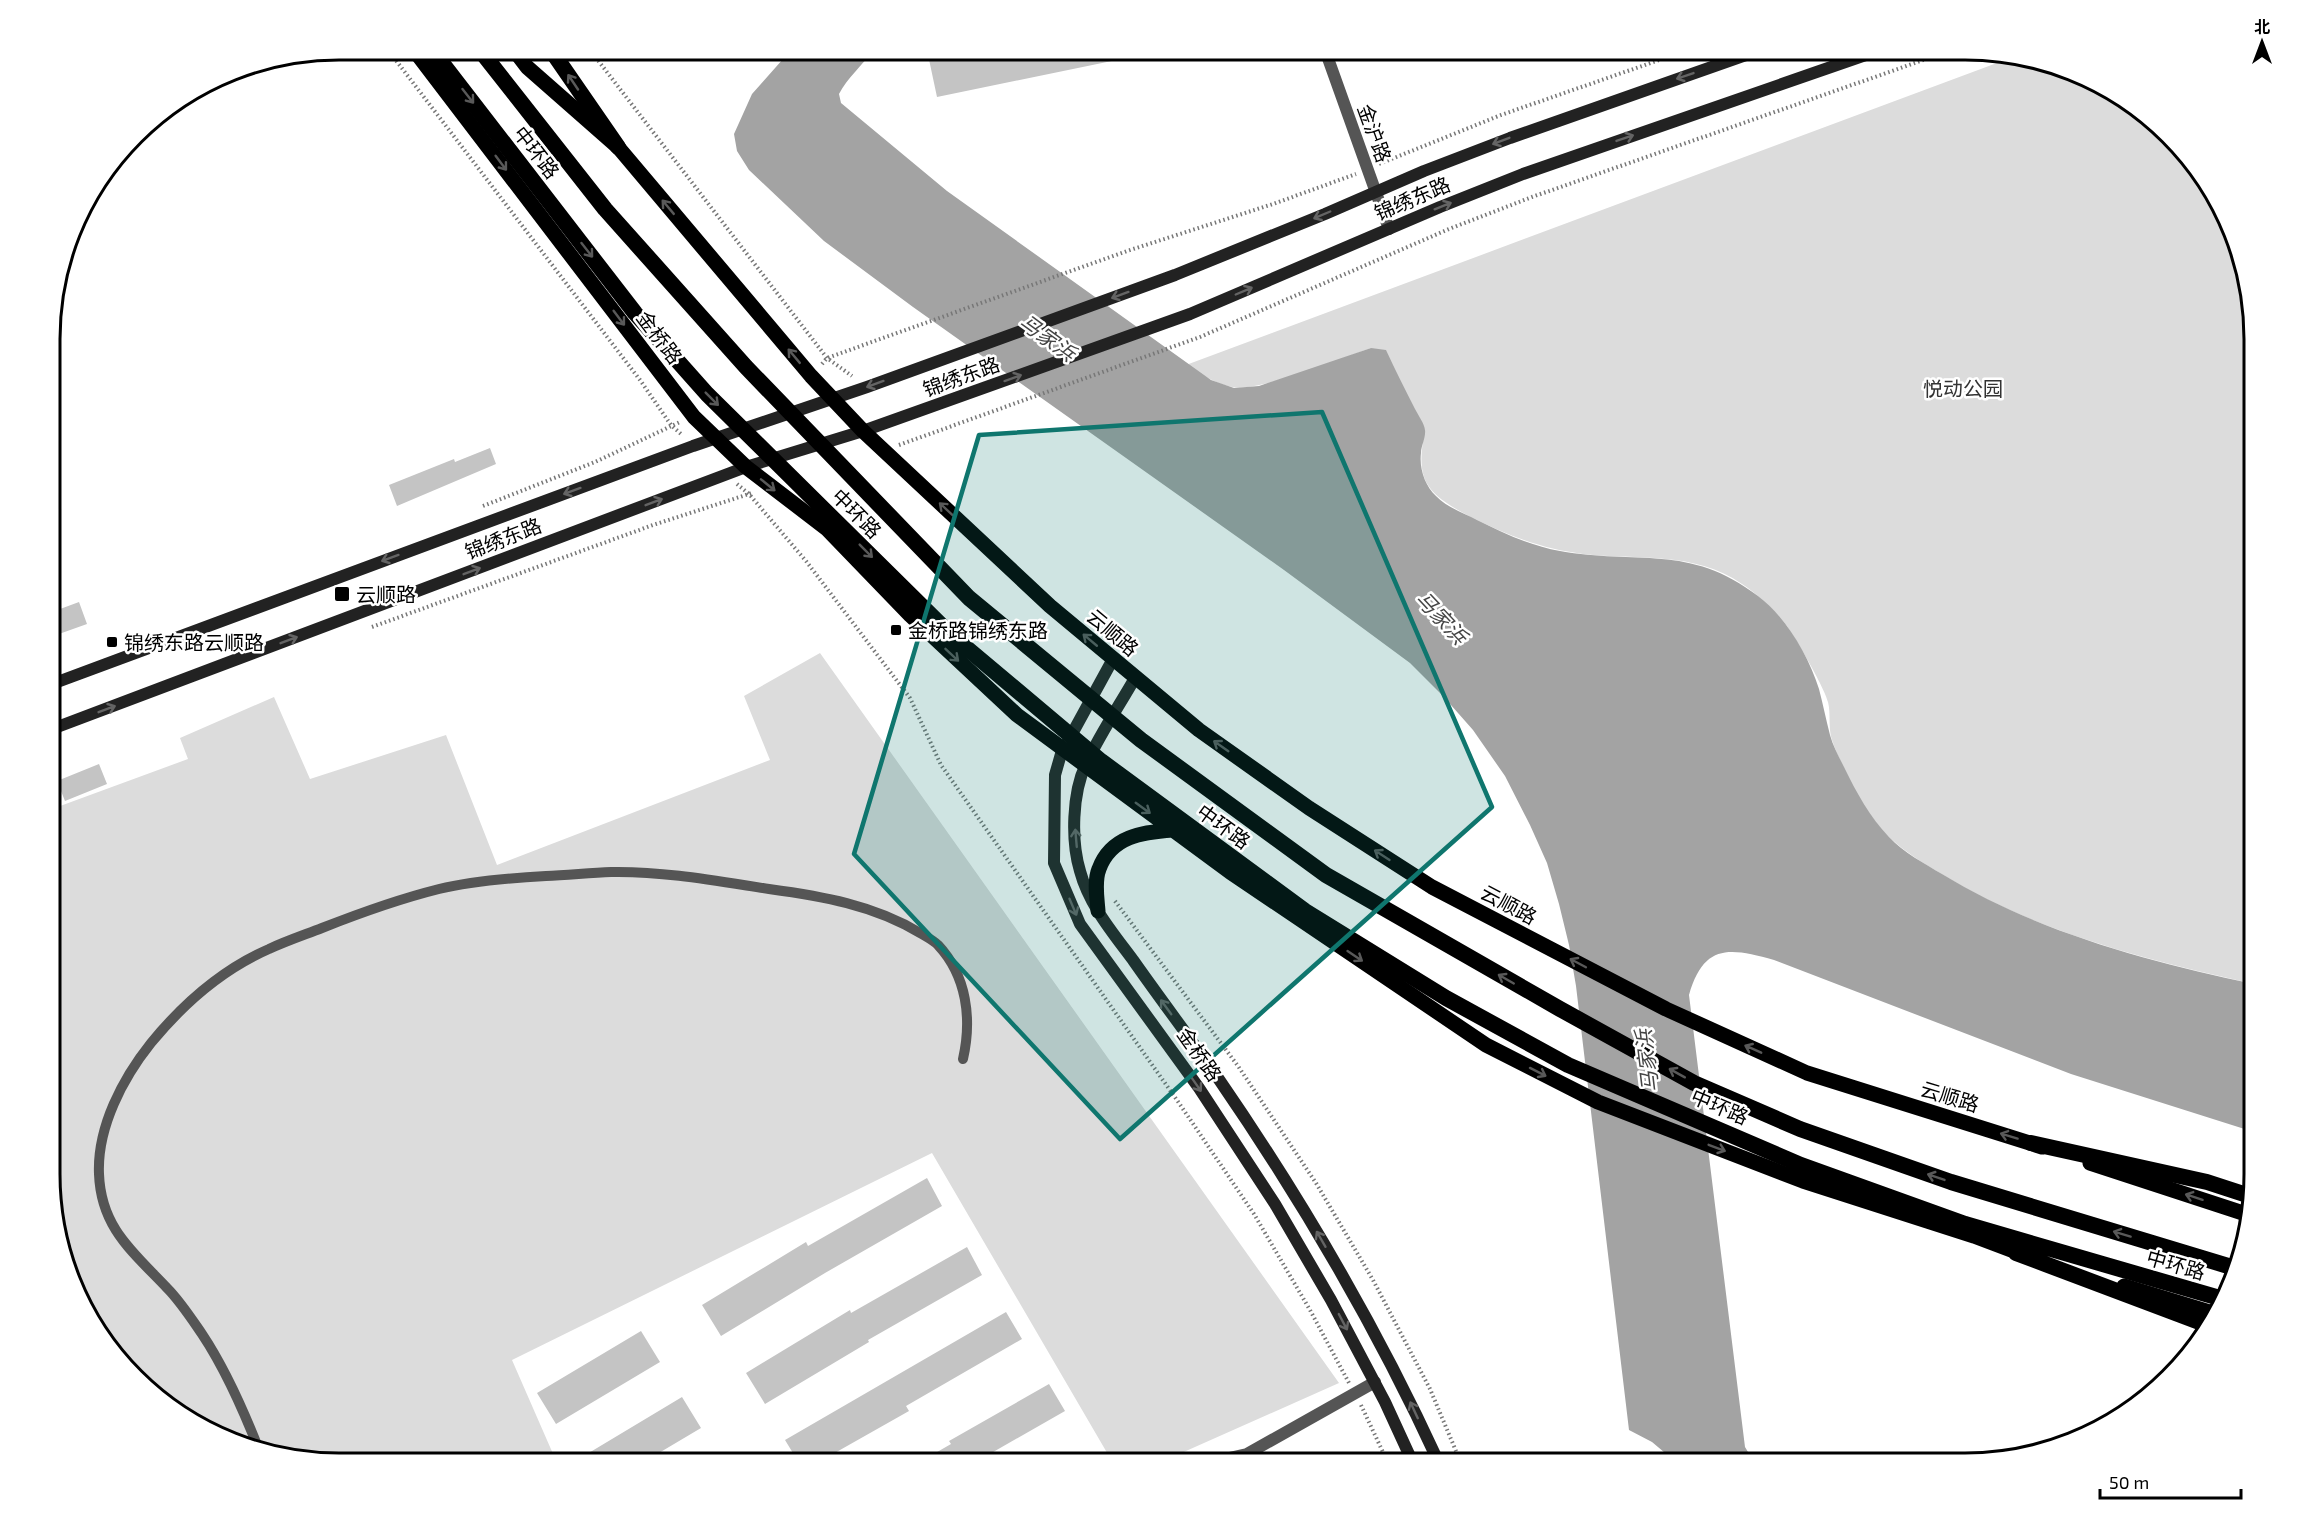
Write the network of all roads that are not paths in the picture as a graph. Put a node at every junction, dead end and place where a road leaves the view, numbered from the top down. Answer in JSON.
{"nodes":[{"id":1,"x":422,"y":60,"type":"edge"},
{"id":2,"x":440,"y":60,"type":"edge"},
{"id":3,"x":488,"y":60,"type":"edge"},
{"id":4,"x":521,"y":60,"type":"edge"},
{"id":5,"x":558,"y":60,"type":"edge"},
{"id":6,"x":1329,"y":60,"type":"edge"},
{"id":7,"x":1732,"y":60,"type":"edge"},
{"id":8,"x":1851,"y":60,"type":"edge"},
{"id":9,"x":618,"y":147,"type":"junction"},
{"id":10,"x":1376,"y":192,"type":"junction"},
{"id":11,"x":1389,"y":229,"type":"junction"},
{"id":12,"x":834,"y":399,"type":"junction"},
{"id":13,"x":863,"y":431,"type":"junction"},
{"id":14,"x":714,"y":438,"type":"junction"},
{"id":15,"x":746,"y":467,"type":"junction"},
{"id":16,"x":1113,"y":659,"type":"junction"},
{"id":17,"x":1135,"y":678,"type":"junction"},
{"id":18,"x":60,"y":681,"type":"edge"},
{"id":19,"x":60,"y":726,"type":"edge"},
{"id":20,"x":1062,"y":749,"type":"junction"},
{"id":21,"x":1085,"y":765,"type":"junction"},
{"id":22,"x":1173,"y":830,"type":"junction"},
{"id":23,"x":1098,"y":911,"type":"junction"},
{"id":24,"x":963,"y":1059,"type":"dead end"},
{"id":25,"x":2031,"y":1143,"type":"junction"},
{"id":26,"x":2243,"y":1194,"type":"edge"},
{"id":27,"x":2242,"y":1212,"type":"edge"},
{"id":28,"x":2016,"y":1253,"type":"junction"},
{"id":29,"x":2228,"y":1266,"type":"edge"},
{"id":30,"x":2216,"y":1297,"type":"edge"},
{"id":31,"x":2208,"y":1312,"type":"edge"},
{"id":32,"x":2201,"y":1323,"type":"edge"},
{"id":33,"x":1375,"y":1382,"type":"junction"},
{"id":34,"x":255,"y":1440,"type":"edge"},
{"id":35,"x":1249,"y":1453,"type":"edge"},
{"id":36,"x":1408,"y":1453,"type":"edge"},
{"id":37,"x":1434,"y":1453,"type":"edge"}],
"edges":[{"from":1,"to":14,"type":"main road","name":"金桥路","one_way":true},
{"from":2,"to":30,"type":"highway","name":"中环路","one_way":true},
{"from":29,"to":3,"type":"highway","name":"中环路","one_way":true},
{"from":4,"to":9,"type":"main road"},
{"from":9,"to":5,"type":"highway","one_way":true},
{"from":6,"to":10,"type":"street","name":"金沪路"},
{"from":7,"to":10,"type":"main road","name":"锦绣东路","one_way":true},
{"from":11,"to":8,"type":"main road","name":"锦绣东路","one_way":true},
{"from":12,"to":9,"type":"main road","one_way":true},
{"from":10,"to":11,"type":"street","name":"金沪路"},
{"from":10,"to":12,"type":"main road","name":"锦绣东路","one_way":true},
{"from":13,"to":11,"type":"main road","name":"锦绣东路","one_way":true},
{"from":12,"to":13,"type":"main road"},
{"from":12,"to":14,"type":"main road","name":"锦绣东路"},
{"from":13,"to":15,"type":"main road","name":"锦绣东路"},
{"from":16,"to":13,"type":"main road","name":"云顺路","one_way":true},
{"from":14,"to":15,"type":"main road","name":"金桥路"},
{"from":14,"to":18,"type":"main road","name":"锦绣东路","one_way":true},
{"from":19,"to":15,"type":"main road","name":"锦绣东路","one_way":true},
{"from":15,"to":20,"type":"main road","name":"金桥路","one_way":true},
{"from":16,"to":17,"type":"main road","name":"云顺路"},
{"from":16,"to":20,"type":"main road","name":"金桥路"},
{"from":17,"to":21,"type":"main road","name":"金桥路"},
{"from":25,"to":17,"type":"main road","name":"云顺路","one_way":true},
{"from":20,"to":21,"type":"main road"},
{"from":20,"to":33,"type":"main road","name":"金桥路","one_way":true},
{"from":21,"to":22,"type":"main road","one_way":true},
{"from":23,"to":21,"type":"main road","name":"金桥路","one_way":true},
{"from":22,"to":23,"type":"main road"},
{"from":22,"to":28,"type":"main road","one_way":true},
{"from":37,"to":23,"type":"main road","name":"金桥路","one_way":true},
{"from":24,"to":34,"type":"lane"},
{"from":25,"to":26,"type":"highway"},
{"from":27,"to":25,"type":"main road","name":"云顺路","one_way":true},
{"from":28,"to":31,"type":"main road"},
{"from":28,"to":32,"type":"highway"},
{"from":33,"to":35,"type":"street"},
{"from":33,"to":36,"type":"main road","name":"金桥路"}]}
